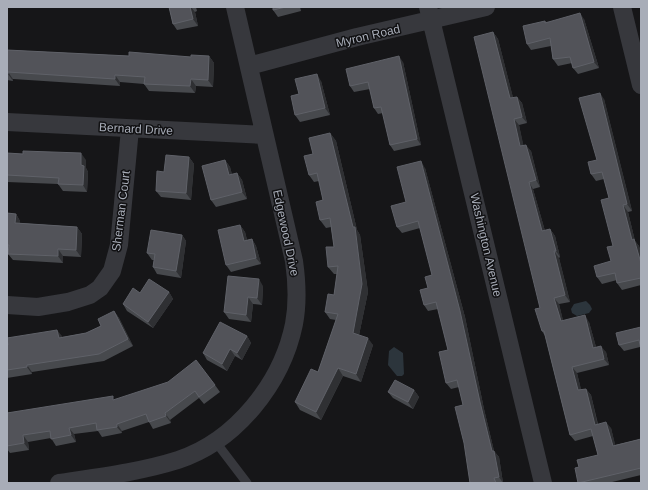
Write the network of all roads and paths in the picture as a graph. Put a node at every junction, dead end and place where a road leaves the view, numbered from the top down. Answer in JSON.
{"nodes":[{"id":1,"x":235,"y":7,"type":"edge"},
{"id":2,"x":486,"y":7,"type":"edge"},
{"id":3,"x":622,"y":7,"type":"edge"},
{"id":4,"x":430,"y":14,"type":"edge"},
{"id":5,"x":249,"y":66,"type":"junction"},
{"id":6,"x":641,"y":85,"type":"edge"},
{"id":7,"x":7,"y":122,"type":"edge"},
{"id":8,"x":130,"y":129,"type":"junction"},
{"id":9,"x":264,"y":135,"type":"junction"},
{"id":10,"x":7,"y":305,"type":"edge"},
{"id":11,"x":215,"y":441,"type":"junction"},
{"id":12,"x":59,"y":483,"type":"edge"},
{"id":13,"x":247,"y":483,"type":"edge"},
{"id":14,"x":543,"y":483,"type":"edge"}],
"edges":[{"from":1,"to":5,"type":"street","name":"Edgewood Drive"},
{"from":2,"to":4,"type":"street","name":"Myron Road"},
{"from":3,"to":6,"type":"street"},
{"from":4,"to":5,"type":"street","name":"Myron Road"},
{"from":4,"to":14,"type":"street","name":"Washington Avenue"},
{"from":5,"to":9,"type":"street","name":"Edgewood Drive"},
{"from":7,"to":8,"type":"street","name":"Bernard Drive"},
{"from":8,"to":9,"type":"street","name":"Bernard Drive"},
{"from":8,"to":10,"type":"street","name":"Sherman Court"},
{"from":9,"to":11,"type":"street","name":"Edgewood Drive"},
{"from":11,"to":12,"type":"street","name":"Edgewood Drive"},
{"from":11,"to":13,"type":"lane"}]}
